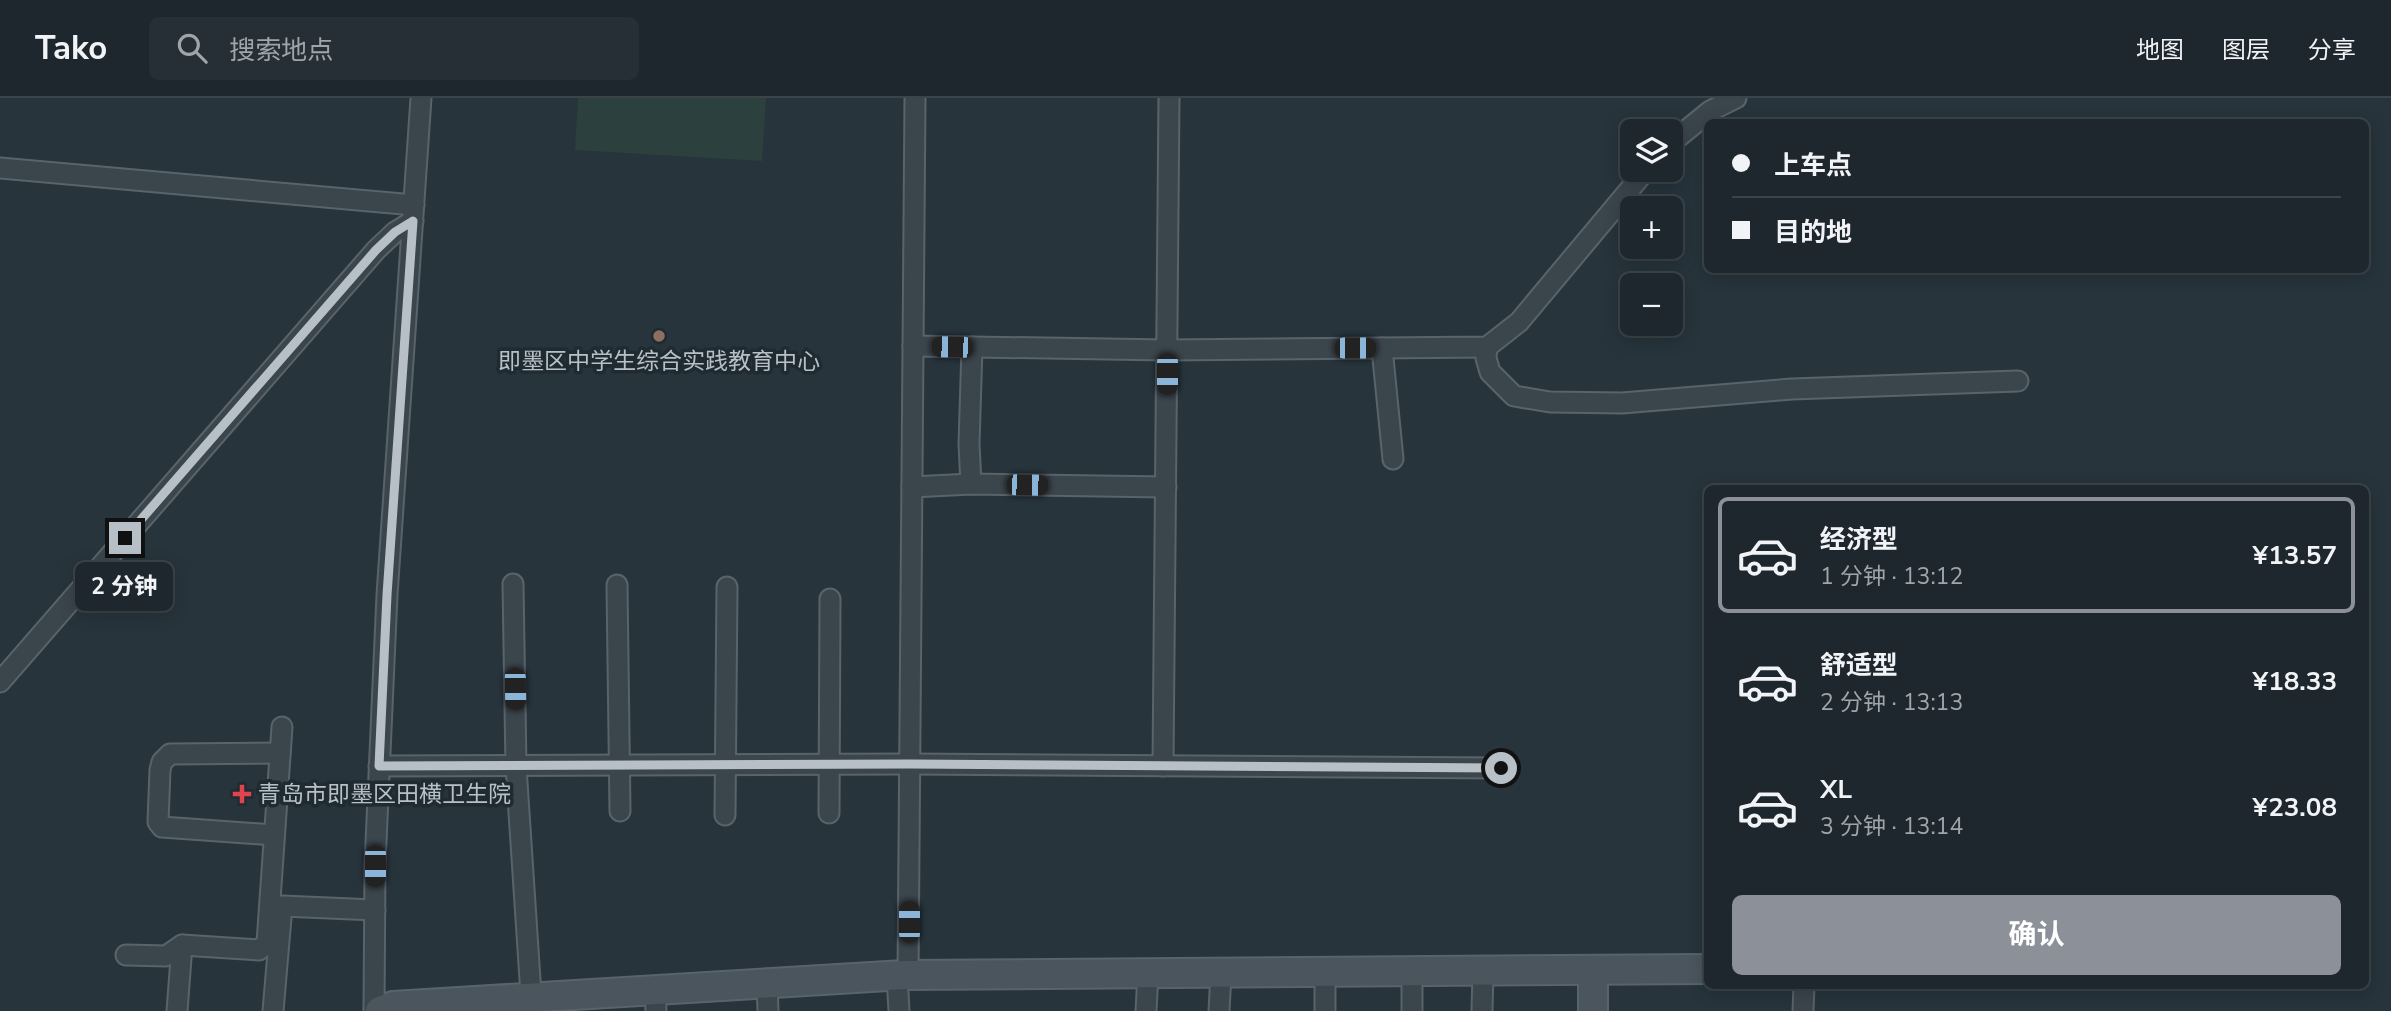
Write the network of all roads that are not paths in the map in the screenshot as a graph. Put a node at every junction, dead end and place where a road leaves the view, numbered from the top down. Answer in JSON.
{"nodes":[{"id":1,"x":421,"y":98,"type":"edge"},
{"id":2,"x":915,"y":98,"type":"edge"},
{"id":3,"x":1169,"y":98,"type":"edge"},
{"id":4,"x":1736,"y":98,"type":"edge"},
{"id":5,"x":1683,"y":133,"type":"edge"},
{"id":6,"x":0,"y":168,"type":"edge"},
{"id":7,"x":1636,"y":182,"type":"edge"},
{"id":8,"x":414,"y":213,"type":"junction"},
{"id":9,"x":913,"y":346,"type":"junction"},
{"id":10,"x":972,"y":347,"type":"junction"},
{"id":11,"x":1487,"y":347,"type":"junction"},
{"id":12,"x":1382,"y":348,"type":"junction"},
{"id":13,"x":1167,"y":350,"type":"junction"},
{"id":14,"x":2018,"y":381,"type":"dead end"},
{"id":15,"x":1392,"y":459,"type":"dead end"},
{"id":16,"x":971,"y":484,"type":"junction"},
{"id":17,"x":1166,"y":486,"type":"junction"},
{"id":18,"x":912,"y":487,"type":"junction"},
{"id":19,"x":513,"y":584,"type":"dead end"},
{"id":20,"x":617,"y":586,"type":"dead end"},
{"id":21,"x":727,"y":587,"type":"dead end"},
{"id":22,"x":830,"y":599,"type":"dead end"},
{"id":23,"x":0,"y":682,"type":"edge"},
{"id":24,"x":282,"y":727,"type":"dead end"},
{"id":25,"x":280,"y":753,"type":"junction"},
{"id":26,"x":829,"y":764,"type":"junction"},
{"id":27,"x":910,"y":764,"type":"junction"},
{"id":28,"x":726,"y":765,"type":"junction"},
{"id":29,"x":379,"y":766,"type":"junction"},
{"id":30,"x":620,"y":766,"type":"junction"},
{"id":31,"x":1163,"y":766,"type":"junction"},
{"id":32,"x":516,"y":767,"type":"junction"},
{"id":33,"x":1501,"y":768,"type":"dead end"},
{"id":34,"x":620,"y":811,"type":"dead end"},
{"id":35,"x":829,"y":813,"type":"dead end"},
{"id":36,"x":725,"y":815,"type":"dead end"},
{"id":37,"x":274,"y":835,"type":"junction"},
{"id":38,"x":374,"y":910,"type":"junction"},
{"id":39,"x":182,"y":945,"type":"junction"},
{"id":40,"x":126,"y":956,"type":"dead end"},
{"id":41,"x":1704,"y":969,"type":"edge"},
{"id":42,"x":1593,"y":970,"type":"junction"},
{"id":43,"x":1412,"y":971,"type":"junction"},
{"id":44,"x":1483,"y":971,"type":"junction"},
{"id":45,"x":1325,"y":972,"type":"junction"},
{"id":46,"x":1147,"y":973,"type":"junction"},
{"id":47,"x":1221,"y":973,"type":"junction"},
{"id":48,"x":903,"y":975,"type":"junction"},
{"id":49,"x":1804,"y":989,"type":"edge"},
{"id":50,"x":768,"y":997,"type":"edge"},
{"id":51,"x":656,"y":1001,"type":"edge"},
{"id":52,"x":532,"y":1004,"type":"edge"},
{"id":53,"x":412,"y":1008,"type":"edge"},
{"id":54,"x":177,"y":1011,"type":"edge"},
{"id":55,"x":273,"y":1011,"type":"edge"},
{"id":56,"x":374,"y":1011,"type":"edge"},
{"id":57,"x":380,"y":1011,"type":"edge"},
{"id":58,"x":899,"y":1011,"type":"edge"},
{"id":59,"x":1146,"y":1011,"type":"edge"},
{"id":60,"x":1219,"y":1011,"type":"edge"},
{"id":61,"x":1325,"y":1011,"type":"edge"},
{"id":62,"x":1412,"y":1011,"type":"edge"},
{"id":63,"x":1482,"y":1011,"type":"edge"},
{"id":64,"x":1593,"y":1011,"type":"edge"},
{"id":65,"x":1803,"y":1011,"type":"edge"}],
"edges":[{"from":1,"to":8,"type":"street"},
{"from":2,"to":9,"type":"street"},
{"from":3,"to":13,"type":"street"},
{"from":4,"to":5,"type":"street"},
{"from":6,"to":8,"type":"street"},
{"from":7,"to":11,"type":"street"},
{"from":8,"to":23,"type":"street"},
{"from":8,"to":29,"type":"street"},
{"from":9,"to":10,"type":"street"},
{"from":9,"to":18,"type":"street"},
{"from":10,"to":13,"type":"street"},
{"from":10,"to":16,"type":"street"},
{"from":11,"to":12,"type":"street"},
{"from":11,"to":14,"type":"street"},
{"from":12,"to":13,"type":"street"},
{"from":12,"to":15,"type":"street"},
{"from":13,"to":17,"type":"street"},
{"from":16,"to":17,"type":"street"},
{"from":16,"to":18,"type":"street"},
{"from":17,"to":31,"type":"street"},
{"from":18,"to":27,"type":"street"},
{"from":19,"to":32,"type":"street"},
{"from":20,"to":30,"type":"street"},
{"from":21,"to":28,"type":"street"},
{"from":22,"to":26,"type":"street"},
{"from":24,"to":25,"type":"street"},
{"from":25,"to":37,"type":"street"},
{"from":25,"to":37,"type":"street"},
{"from":26,"to":27,"type":"street"},
{"from":26,"to":28,"type":"street"},
{"from":26,"to":35,"type":"street"},
{"from":27,"to":31,"type":"street"},
{"from":27,"to":48,"type":"street"},
{"from":28,"to":30,"type":"street"},
{"from":28,"to":36,"type":"street"},
{"from":29,"to":32,"type":"street"},
{"from":29,"to":38,"type":"street"},
{"from":30,"to":32,"type":"street"},
{"from":30,"to":34,"type":"street"},
{"from":31,"to":33,"type":"street"},
{"from":32,"to":52,"type":"street"},
{"from":37,"to":39,"type":"street"},
{"from":38,"to":55,"type":"street"},
{"from":38,"to":56,"type":"street"},
{"from":39,"to":40,"type":"street"},
{"from":39,"to":54,"type":"street"},
{"from":41,"to":42,"type":"street"},
{"from":42,"to":44,"type":"street"},
{"from":42,"to":64,"type":"street"},
{"from":43,"to":44,"type":"street"},
{"from":43,"to":45,"type":"street"},
{"from":43,"to":62,"type":"street"},
{"from":44,"to":63,"type":"street"},
{"from":45,"to":47,"type":"street"},
{"from":45,"to":61,"type":"street"},
{"from":46,"to":47,"type":"street"},
{"from":46,"to":48,"type":"street"},
{"from":46,"to":59,"type":"street"},
{"from":47,"to":60,"type":"street"},
{"from":48,"to":50,"type":"street"},
{"from":48,"to":58,"type":"street"},
{"from":49,"to":65,"type":"street"},
{"from":50,"to":51,"type":"street"},
{"from":51,"to":52,"type":"street"},
{"from":52,"to":53,"type":"street"},
{"from":53,"to":57,"type":"street"}]}
